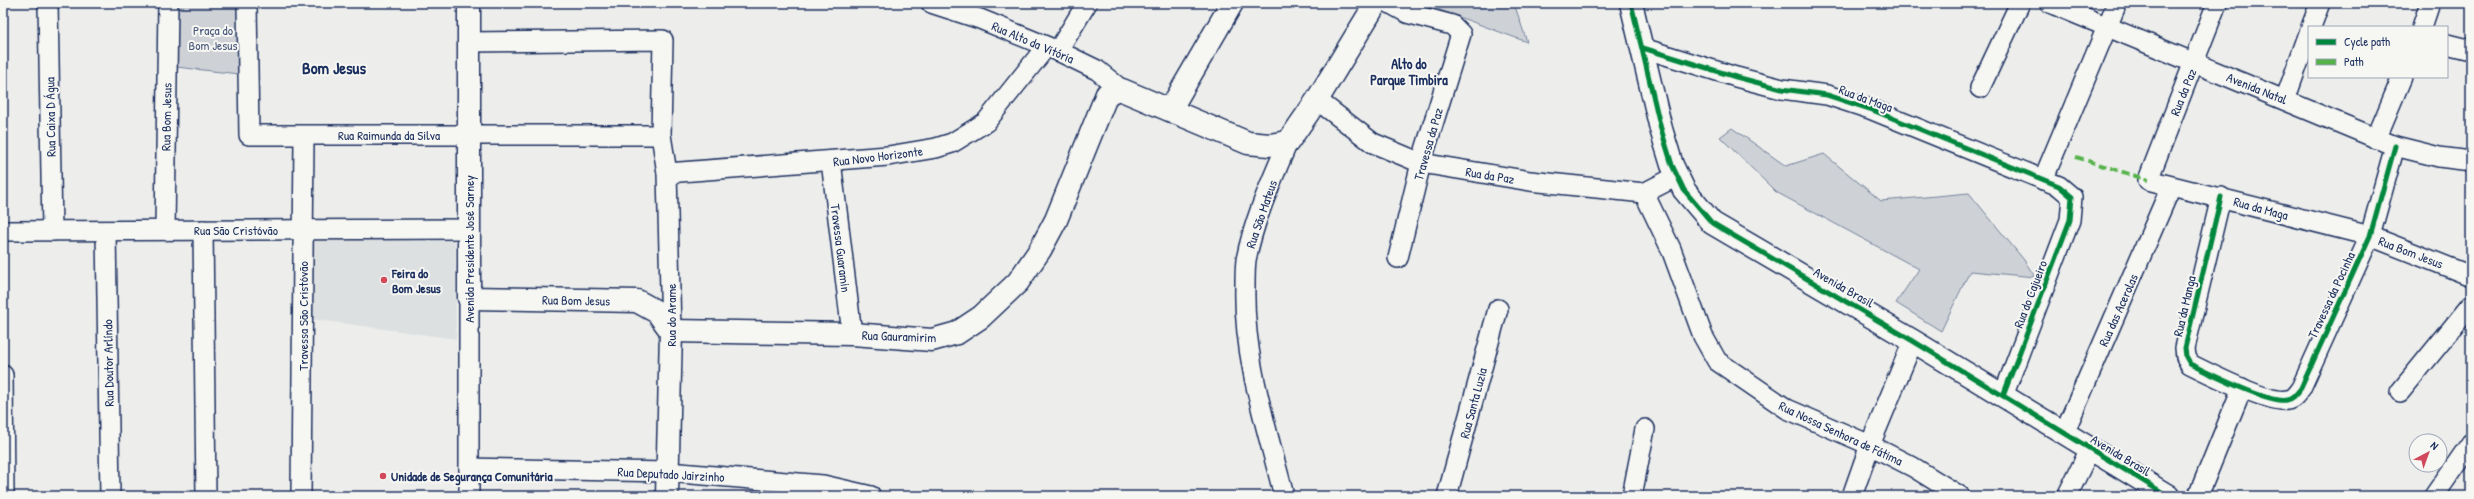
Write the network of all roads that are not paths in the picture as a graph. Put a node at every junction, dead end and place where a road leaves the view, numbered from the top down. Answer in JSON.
{"nodes":[{"id":1,"x":48,"y":3,"type":"edge"},
{"id":2,"x":168,"y":3,"type":"edge"},
{"id":3,"x":247,"y":3,"type":"edge"},
{"id":4,"x":469,"y":3,"type":"edge"},
{"id":5,"x":931,"y":3,"type":"edge"},
{"id":6,"x":1087,"y":3,"type":"edge"},
{"id":7,"x":1232,"y":3,"type":"edge"},
{"id":8,"x":1376,"y":3,"type":"edge"},
{"id":9,"x":1389,"y":3,"type":"edge"},
{"id":10,"x":1631,"y":3,"type":"edge"},
{"id":11,"x":2020,"y":3,"type":"edge"},
{"id":12,"x":2050,"y":3,"type":"edge"},
{"id":13,"x":2116,"y":3,"type":"edge"},
{"id":14,"x":2217,"y":3,"type":"edge"},
{"id":15,"x":2320,"y":3,"type":"edge"},
{"id":16,"x":2430,"y":3,"type":"edge"},
{"id":17,"x":2107,"y":26,"type":"junction"},
{"id":18,"x":2311,"y":26,"type":"edge"},
{"id":19,"x":2422,"y":26,"type":"edge"},
{"id":20,"x":2308,"y":36,"type":"edge"},
{"id":21,"x":469,"y":42,"type":"junction"},
{"id":22,"x":2448,"y":44,"type":"edge"},
{"id":23,"x":1643,"y":48,"type":"junction"},
{"id":24,"x":1052,"y":49,"type":"junction"},
{"id":25,"x":2471,"y":50,"type":"edge"},
{"id":26,"x":2195,"y":63,"type":"junction"},
{"id":27,"x":2402,"y":78,"type":"edge"},
{"id":28,"x":1112,"y":88,"type":"junction"},
{"id":29,"x":1980,"y":88,"type":"dead end"},
{"id":30,"x":1317,"y":100,"type":"junction"},
{"id":31,"x":2285,"y":100,"type":"junction"},
{"id":32,"x":1170,"y":110,"type":"junction"},
{"id":33,"x":469,"y":135,"type":"junction"},
{"id":34,"x":661,"y":135,"type":"junction"},
{"id":35,"x":304,"y":136,"type":"junction"},
{"id":36,"x":2376,"y":139,"type":"junction"},
{"id":37,"x":1288,"y":142,"type":"junction"},
{"id":38,"x":2395,"y":146,"type":"junction"},
{"id":39,"x":831,"y":161,"type":"junction"},
{"id":40,"x":2469,"y":161,"type":"edge"},
{"id":41,"x":1422,"y":163,"type":"junction"},
{"id":42,"x":668,"y":173,"type":"junction"},
{"id":43,"x":1677,"y":176,"type":"junction"},
{"id":44,"x":2043,"y":180,"type":"junction"},
{"id":45,"x":2148,"y":180,"type":"joint"},
{"id":46,"x":2171,"y":187,"type":"junction"},
{"id":47,"x":1644,"y":193,"type":"junction"},
{"id":48,"x":2072,"y":197,"type":"joint"},
{"id":49,"x":2221,"y":197,"type":"junction"},
{"id":50,"x":2304,"y":220,"type":"joint"},
{"id":51,"x":469,"y":229,"type":"junction"},
{"id":52,"x":165,"y":230,"type":"junction"},
{"id":53,"x":202,"y":230,"type":"junction"},
{"id":54,"x":303,"y":230,"type":"junction"},
{"id":55,"x":3,"y":231,"type":"edge"},
{"id":56,"x":52,"y":231,"type":"junction"},
{"id":57,"x":106,"y":231,"type":"junction"},
{"id":58,"x":2370,"y":236,"type":"junction"},
{"id":59,"x":1398,"y":258,"type":"dead end"},
{"id":60,"x":2471,"y":276,"type":"edge"},
{"id":61,"x":469,"y":298,"type":"junction"},
{"id":62,"x":2471,"y":305,"type":"edge"},
{"id":63,"x":1498,"y":309,"type":"dead end"},
{"id":64,"x":671,"y":331,"type":"junction"},
{"id":65,"x":852,"y":334,"type":"junction"},
{"id":66,"x":1913,"y":341,"type":"junction"},
{"id":67,"x":3,"y":375,"type":"edge"},
{"id":68,"x":2242,"y":388,"type":"junction"},
{"id":69,"x":2400,"y":392,"type":"dead end"},
{"id":70,"x":2003,"y":396,"type":"junction"},
{"id":71,"x":1645,"y":429,"type":"dead end"},
{"id":72,"x":2064,"y":433,"type":"junction"},
{"id":73,"x":2471,"y":443,"type":"edge"},
{"id":74,"x":1870,"y":446,"type":"junction"},
{"id":75,"x":2090,"y":449,"type":"junction"},
{"id":76,"x":469,"y":468,"type":"junction"},
{"id":77,"x":668,"y":472,"type":"junction"},
{"id":78,"x":4,"y":496,"type":"edge"},
{"id":79,"x":110,"y":496,"type":"edge"},
{"id":80,"x":206,"y":496,"type":"edge"},
{"id":81,"x":301,"y":496,"type":"edge"},
{"id":82,"x":469,"y":496,"type":"edge"},
{"id":83,"x":667,"y":496,"type":"edge"},
{"id":84,"x":871,"y":496,"type":"edge"},
{"id":85,"x":1284,"y":496,"type":"edge"},
{"id":86,"x":1448,"y":496,"type":"edge"},
{"id":87,"x":1632,"y":496,"type":"edge"},
{"id":88,"x":1852,"y":496,"type":"edge"},
{"id":89,"x":1960,"y":496,"type":"edge"},
{"id":90,"x":2066,"y":496,"type":"edge"},
{"id":91,"x":2168,"y":496,"type":"edge"},
{"id":92,"x":2198,"y":496,"type":"edge"},
{"id":93,"x":2434,"y":496,"type":"edge"}],
"edges":[{"from":1,"to":56,"type":"street","name":"Rua Caixa D Água"},
{"from":2,"to":52,"type":"street","name":"Rua Bom Jesus"},
{"from":3,"to":35,"type":"street","name":"Rua Raimunda da Silva"},
{"from":4,"to":21,"type":"street","name":"Avenida Presidente José Sarney"},
{"from":5,"to":24,"type":"street","name":"Rua Alto da Vitória"},
{"from":6,"to":24,"type":"street","name":"Rua Novo Horizonte"},
{"from":7,"to":32,"type":"street"},
{"from":8,"to":30,"type":"street","name":"Rua São Mateus"},
{"from":9,"to":41,"type":"street","name":"Travessa da Paz"},
{"from":10,"to":23,"type":"street","name":"Avenida Brasil"},
{"from":11,"to":29,"type":"street"},
{"from":12,"to":17,"type":"street","name":"Avenida Natal"},
{"from":13,"to":17,"type":"street"},
{"from":14,"to":26,"type":"street","name":"Rua da Paz"},
{"from":15,"to":18,"type":"street"},
{"from":16,"to":19,"type":"street"},
{"from":17,"to":26,"type":"street","name":"Avenida Natal"},
{"from":17,"to":44,"type":"street"},
{"from":20,"to":31,"type":"street"},
{"from":21,"to":33,"type":"street","name":"Avenida Presidente José Sarney"},
{"from":21,"to":34,"type":"street","name":"Rua do Arame"},
{"from":22,"to":25,"type":"street"},
{"from":23,"to":43,"type":"street","name":"Avenida Brasil"},
{"from":23,"to":44,"type":"street","name":"Rua da Maga"},
{"from":24,"to":28,"type":"street","name":"Rua Alto da Vitória"},
{"from":24,"to":39,"type":"street","name":"Rua Novo Horizonte"},
{"from":26,"to":31,"type":"street","name":"Avenida Natal"},
{"from":26,"to":45,"type":"street","name":"Rua da Paz"},
{"from":27,"to":36,"type":"street"},
{"from":28,"to":32,"type":"street","name":"Rua Alto da Vitória"},
{"from":28,"to":65,"type":"street","name":"Rua Gauramirim"},
{"from":30,"to":37,"type":"street","name":"Rua São Mateus"},
{"from":30,"to":41,"type":"street","name":"Rua da Paz"},
{"from":31,"to":36,"type":"street","name":"Avenida Natal"},
{"from":32,"to":37,"type":"street","name":"Rua Alto da Vitória"},
{"from":33,"to":34,"type":"street","name":"Rua Raimunda da Silva"},
{"from":33,"to":35,"type":"street","name":"Rua Raimunda da Silva"},
{"from":33,"to":51,"type":"street","name":"Avenida Presidente José Sarney"},
{"from":34,"to":42,"type":"street","name":"Rua do Arame"},
{"from":35,"to":54,"type":"street","name":"Travessa São Cristóvão"},
{"from":36,"to":38,"type":"street","name":"Avenida Natal"},
{"from":37,"to":85,"type":"street","name":"Rua São Mateus"},
{"from":38,"to":40,"type":"street","name":"Avenida Natal"},
{"from":38,"to":58,"type":"street","name":"Travessa da Pocinha"},
{"from":39,"to":42,"type":"street","name":"Rua Novo Horizonte"},
{"from":39,"to":65,"type":"street","name":"Travessa Guaramin"},
{"from":41,"to":47,"type":"street","name":"Rua da Paz"},
{"from":41,"to":59,"type":"street","name":"Travessa da Paz"},
{"from":42,"to":64,"type":"street","name":"Rua do Arame"},
{"from":43,"to":47,"type":"street"},
{"from":43,"to":66,"type":"street","name":"Avenida Brasil"},
{"from":44,"to":48,"type":"street","name":"Rua da Maga"},
{"from":45,"to":46,"type":"street","name":"Rua da Maga"},
{"from":46,"to":49,"type":"street","name":"Rua da Maga"},
{"from":46,"to":72,"type":"street","name":"Rua das Acerolas"},
{"from":47,"to":74,"type":"street","name":"Rua Nossa Senhora de Fátima"},
{"from":48,"to":70,"type":"street","name":"Rua do Cajueiro"},
{"from":49,"to":50,"type":"street","name":"Rua da Maga"},
{"from":49,"to":68,"type":"street","name":"Rua da Manga"},
{"from":50,"to":58,"type":"street","name":"Rua Bom Jesus"},
{"from":51,"to":54,"type":"street","name":"Rua São Cristóvão"},
{"from":51,"to":61,"type":"street","name":"Avenida Presidente José Sarney"},
{"from":52,"to":53,"type":"street","name":"Rua São Cristóvão"},
{"from":52,"to":57,"type":"street","name":"Rua São Cristóvão"},
{"from":53,"to":54,"type":"street","name":"Rua São Cristóvão"},
{"from":53,"to":80,"type":"street"},
{"from":54,"to":81,"type":"street","name":"Travessa São Cristóvão"},
{"from":55,"to":56,"type":"street","name":"Rua São Cristóvão"},
{"from":56,"to":57,"type":"street","name":"Rua São Cristóvão"},
{"from":57,"to":79,"type":"street","name":"Rua Doutor Arlíndo"},
{"from":58,"to":60,"type":"street","name":"Rua Bom Jesus"},
{"from":58,"to":68,"type":"street","name":"Travessa da Pocinha"},
{"from":61,"to":64,"type":"street","name":"Rua Bom Jesus"},
{"from":61,"to":76,"type":"street","name":"Avenida Presidente José Sarney"},
{"from":62,"to":69,"type":"street"},
{"from":63,"to":86,"type":"street","name":"Rua Santa Luzia"},
{"from":64,"to":65,"type":"street","name":"Rua Gauramirim"},
{"from":64,"to":77,"type":"street","name":"Rua do Arame"},
{"from":66,"to":70,"type":"street","name":"Avenida Brasil"},
{"from":66,"to":74,"type":"street"},
{"from":67,"to":78,"type":"street"},
{"from":68,"to":92,"type":"street"},
{"from":70,"to":72,"type":"street","name":"Avenida Brasil"},
{"from":71,"to":87,"type":"street"},
{"from":72,"to":75,"type":"street","name":"Avenida Brasil"},
{"from":73,"to":93,"type":"street"},
{"from":74,"to":88,"type":"street"},
{"from":74,"to":89,"type":"street","name":"Rua Nossa Senhora de Fátima"},
{"from":75,"to":90,"type":"street"},
{"from":75,"to":91,"type":"street","name":"Avenida Brasil"},
{"from":76,"to":77,"type":"street","name":"Rua Deputado Jairzinho"},
{"from":76,"to":82,"type":"street","name":"Avenida Presidente José Sarney"},
{"from":77,"to":83,"type":"street","name":"Rua do Arame"},
{"from":77,"to":84,"type":"street","name":"Rua Deputado Jairzinho"}]}
